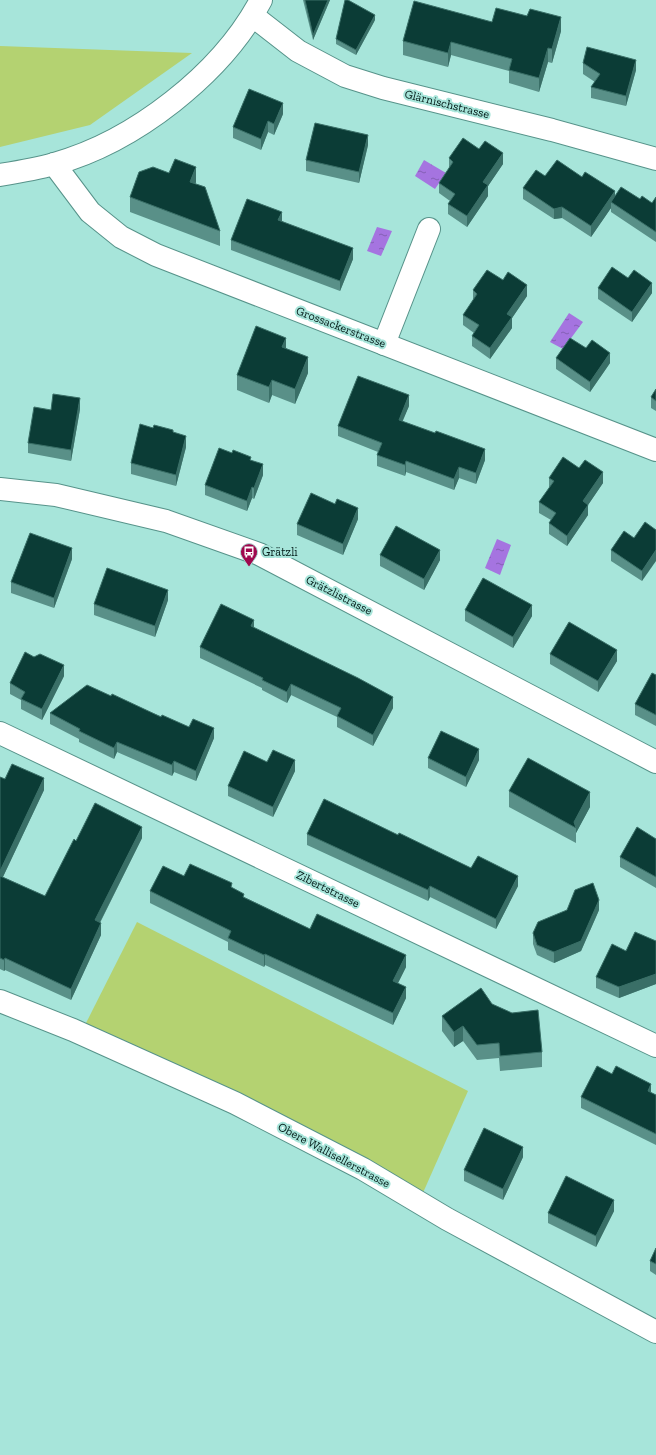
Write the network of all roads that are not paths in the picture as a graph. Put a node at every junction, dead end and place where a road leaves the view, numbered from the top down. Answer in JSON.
{"nodes":[{"id":1,"x":257,"y":8,"type":"edge"},
{"id":2,"x":656,"y":159,"type":"edge"},
{"id":3,"x":54,"y":164,"type":"junction"},
{"id":4,"x":0,"y":176,"type":"edge"},
{"id":5,"x":429,"y":229,"type":"dead end"},
{"id":6,"x":384,"y":344,"type":"junction"},
{"id":7,"x":656,"y":450,"type":"edge"},
{"id":8,"x":0,"y":489,"type":"edge"},
{"id":9,"x":0,"y":732,"type":"edge"},
{"id":10,"x":656,"y":762,"type":"edge"},
{"id":11,"x":0,"y":1001,"type":"edge"},
{"id":12,"x":656,"y":1046,"type":"edge"},
{"id":13,"x":656,"y":1332,"type":"edge"}],
"edges":[{"from":1,"to":2,"type":"street","name":"Glärnischstrasse"},
{"from":1,"to":3,"type":"street"},
{"from":3,"to":4,"type":"street"},
{"from":3,"to":6,"type":"street","name":"Grossackerstrasse"},
{"from":5,"to":6,"type":"street"},
{"from":6,"to":7,"type":"street","name":"Grossackerstrasse"},
{"from":8,"to":10,"type":"street","name":"Grätzlistrasse"},
{"from":9,"to":12,"type":"street","name":"Zibertstrasse"},
{"from":11,"to":13,"type":"street","name":"Obere Wallisellerstrasse"}]}
